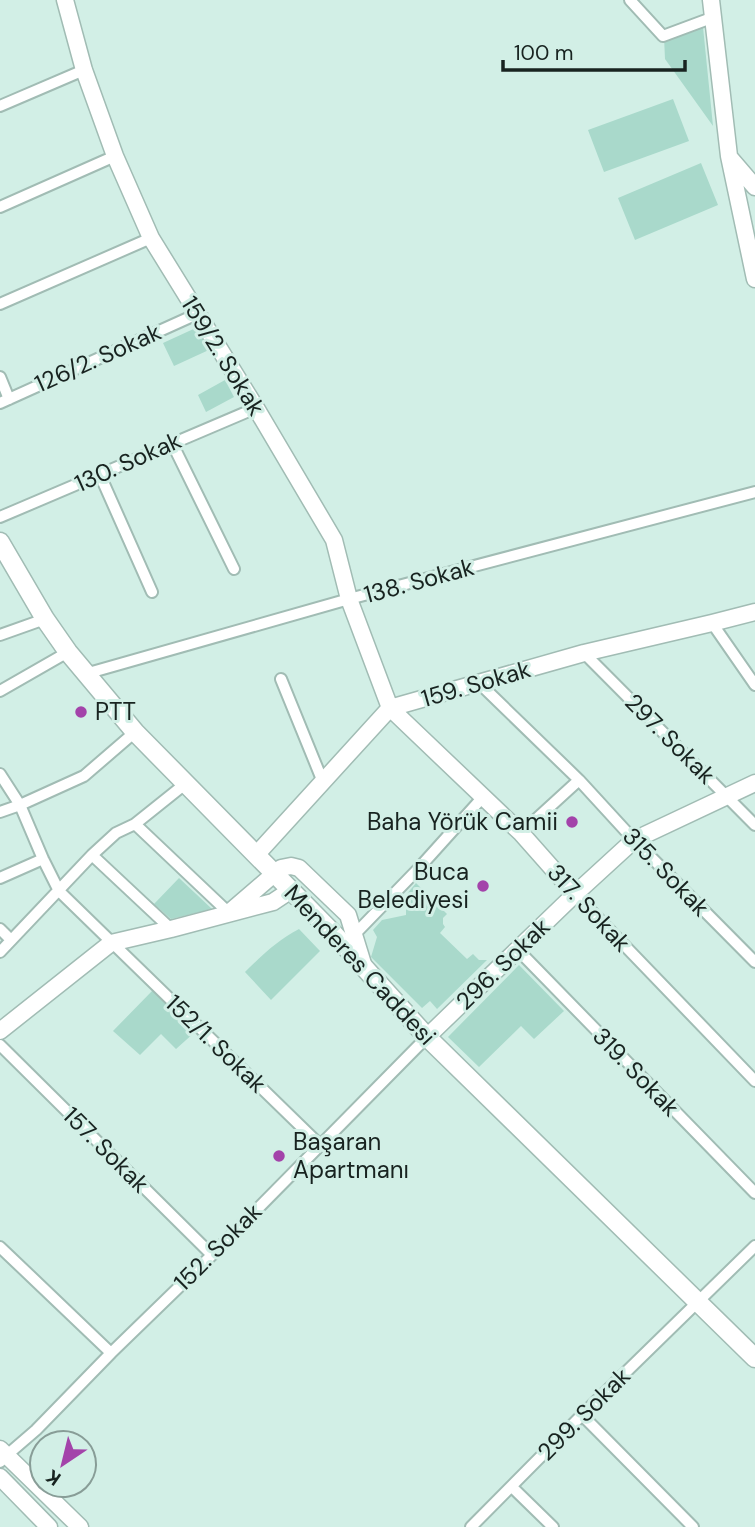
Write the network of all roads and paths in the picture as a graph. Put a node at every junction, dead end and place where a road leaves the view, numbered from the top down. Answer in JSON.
{"nodes":[{"id":1,"x":65,"y":0,"type":"edge"},
{"id":2,"x":630,"y":0,"type":"edge"},
{"id":3,"x":711,"y":0,"type":"edge"},
{"id":4,"x":714,"y":17,"type":"junction"},
{"id":5,"x":84,"y":70,"type":"junction"},
{"id":6,"x":0,"y":106,"type":"edge"},
{"id":7,"x":115,"y":156,"type":"junction"},
{"id":8,"x":729,"y":156,"type":"junction"},
{"id":9,"x":755,"y":187,"type":"edge"},
{"id":10,"x":0,"y":207,"type":"edge"},
{"id":11,"x":151,"y":238,"type":"junction"},
{"id":12,"x":755,"y":279,"type":"edge"},
{"id":13,"x":0,"y":304,"type":"edge"},
{"id":14,"x":197,"y":314,"type":"junction"},
{"id":15,"x":0,"y":377,"type":"edge"},
{"id":16,"x":5,"y":401,"type":"edge"},
{"id":17,"x":256,"y":408,"type":"junction"},
{"id":18,"x":172,"y":443,"type":"junction"},
{"id":19,"x":100,"y":475,"type":"junction"},
{"id":20,"x":755,"y":492,"type":"edge"},
{"id":21,"x":0,"y":517,"type":"edge"},
{"id":22,"x":0,"y":542,"type":"edge"},
{"id":23,"x":234,"y":569,"type":"dead end"},
{"id":24,"x":152,"y":592,"type":"dead end"},
{"id":25,"x":349,"y":599,"type":"junction"},
{"id":26,"x":755,"y":612,"type":"edge"},
{"id":27,"x":45,"y":619,"type":"junction"},
{"id":28,"x":712,"y":624,"type":"junction"},
{"id":29,"x":0,"y":635,"type":"edge"},
{"id":30,"x":68,"y":652,"type":"junction"},
{"id":31,"x":584,"y":653,"type":"junction"},
{"id":32,"x":85,"y":674,"type":"junction"},
{"id":33,"x":281,"y":679,"type":"dead end"},
{"id":34,"x":479,"y":683,"type":"junction"},
{"id":35,"x":755,"y":685,"type":"edge"},
{"id":36,"x":0,"y":691,"type":"edge"},
{"id":37,"x":390,"y":708,"type":"junction"},
{"id":38,"x":135,"y":732,"type":"junction"},
{"id":39,"x":0,"y":774,"type":"edge"},
{"id":40,"x":579,"y":780,"type":"junction"},
{"id":41,"x":323,"y":782,"type":"junction"},
{"id":42,"x":755,"y":783,"type":"edge"},
{"id":43,"x":185,"y":784,"type":"junction"},
{"id":44,"x":726,"y":795,"type":"junction"},
{"id":45,"x":482,"y":797,"type":"junction"},
{"id":46,"x":20,"y":805,"type":"junction"},
{"id":47,"x":0,"y":812,"type":"edge"},
{"id":48,"x":135,"y":824,"type":"junction"},
{"id":49,"x":755,"y":825,"type":"edge"},
{"id":50,"x":521,"y":833,"type":"junction"},
{"id":51,"x":634,"y":840,"type":"junction"},
{"id":52,"x":92,"y":855,"type":"junction"},
{"id":53,"x":256,"y":855,"type":"junction"},
{"id":54,"x":43,"y":859,"type":"junction"},
{"id":55,"x":275,"y":874,"type":"junction"},
{"id":56,"x":0,"y":878,"type":"edge"},
{"id":57,"x":291,"y":890,"type":"junction"},
{"id":58,"x":59,"y":891,"type":"junction"},
{"id":59,"x":575,"y":894,"type":"junction"},
{"id":60,"x":229,"y":913,"type":"junction"},
{"id":61,"x":0,"y":929,"type":"edge"},
{"id":62,"x":171,"y":929,"type":"junction"},
{"id":63,"x":355,"y":934,"type":"junction"},
{"id":64,"x":10,"y":940,"type":"junction"},
{"id":65,"x":755,"y":942,"type":"edge"},
{"id":66,"x":111,"y":943,"type":"junction"},
{"id":67,"x":518,"y":950,"type":"junction"},
{"id":68,"x":0,"y":951,"type":"edge"},
{"id":69,"x":745,"y":952,"type":"junction"},
{"id":70,"x":755,"y":962,"type":"edge"},
{"id":71,"x":364,"y":967,"type":"junction"},
{"id":72,"x":0,"y":1031,"type":"edge"},
{"id":73,"x":428,"y":1037,"type":"junction"},
{"id":74,"x":0,"y":1045,"type":"edge"},
{"id":75,"x":755,"y":1081,"type":"edge"},
{"id":76,"x":320,"y":1145,"type":"junction"},
{"id":77,"x":755,"y":1193,"type":"edge"},
{"id":78,"x":755,"y":1246,"type":"edge"},
{"id":79,"x":0,"y":1247,"type":"edge"},
{"id":80,"x":212,"y":1255,"type":"junction"},
{"id":81,"x":698,"y":1302,"type":"junction"},
{"id":82,"x":111,"y":1353,"type":"junction"},
{"id":83,"x":755,"y":1358,"type":"edge"},
{"id":84,"x":582,"y":1415,"type":"junction"},
{"id":85,"x":2,"y":1455,"type":"edge"},
{"id":86,"x":0,"y":1477,"type":"edge"},
{"id":87,"x":512,"y":1487,"type":"junction"},
{"id":88,"x":475,"y":1526,"type":"edge"},
{"id":89,"x":49,"y":1527,"type":"edge"},
{"id":90,"x":80,"y":1527,"type":"edge"},
{"id":91,"x":553,"y":1527,"type":"edge"},
{"id":92,"x":693,"y":1527,"type":"edge"}],
"edges":[{"from":1,"to":5,"type":"street","name":"159/2. Sokak"},
{"from":2,"to":4,"type":"street"},
{"from":3,"to":4,"type":"street"},
{"from":4,"to":8,"type":"street"},
{"from":5,"to":6,"type":"street"},
{"from":5,"to":7,"type":"street","name":"159/2. Sokak"},
{"from":7,"to":10,"type":"street"},
{"from":7,"to":11,"type":"street","name":"159/2. Sokak"},
{"from":8,"to":9,"type":"street"},
{"from":8,"to":12,"type":"street"},
{"from":11,"to":13,"type":"street"},
{"from":11,"to":14,"type":"street","name":"159/2. Sokak"},
{"from":14,"to":16,"type":"street","name":"126/2. Sokak"},
{"from":14,"to":17,"type":"street","name":"159/2. Sokak"},
{"from":15,"to":16,"type":"street"},
{"from":17,"to":18,"type":"street","name":"130. Sokak"},
{"from":17,"to":25,"type":"street","name":"159/2. Sokak"},
{"from":18,"to":19,"type":"street","name":"130. Sokak"},
{"from":18,"to":23,"type":"street"},
{"from":19,"to":21,"type":"street","name":"130. Sokak"},
{"from":19,"to":24,"type":"street"},
{"from":20,"to":25,"type":"street","name":"138. Sokak"},
{"from":22,"to":27,"type":"main road","name":"Menderes Caddesi"},
{"from":25,"to":32,"type":"street","name":"138. Sokak"},
{"from":25,"to":37,"type":"street","name":"159/2. Sokak"},
{"from":26,"to":28,"type":"street","name":"159. Sokak"},
{"from":27,"to":29,"type":"street"},
{"from":27,"to":30,"type":"main road","name":"Menderes Caddesi"},
{"from":28,"to":31,"type":"street","name":"159. Sokak"},
{"from":28,"to":35,"type":"street"},
{"from":30,"to":32,"type":"main road","name":"Menderes Caddesi"},
{"from":30,"to":36,"type":"street"},
{"from":31,"to":34,"type":"street","name":"159. Sokak"},
{"from":31,"to":44,"type":"street","name":"297. Sokak"},
{"from":32,"to":38,"type":"main road","name":"Menderes Caddesi"},
{"from":33,"to":41,"type":"street"},
{"from":34,"to":37,"type":"street","name":"159. Sokak"},
{"from":34,"to":40,"type":"street","name":"315. Sokak"},
{"from":37,"to":41,"type":"street","name":"159. Sokak"},
{"from":37,"to":45,"type":"street","name":"317. Sokak"},
{"from":38,"to":43,"type":"main road","name":"Menderes Caddesi"},
{"from":38,"to":46,"type":"street"},
{"from":39,"to":46,"type":"street","name":"152/1. Sokak"},
{"from":40,"to":50,"type":"street"},
{"from":40,"to":51,"type":"street","name":"315. Sokak"},
{"from":41,"to":53,"type":"street","name":"159. Sokak"},
{"from":42,"to":44,"type":"street","name":"296. Sokak"},
{"from":43,"to":48,"type":"street"},
{"from":43,"to":53,"type":"main road","name":"Menderes Caddesi"},
{"from":44,"to":49,"type":"street","name":"297. Sokak"},
{"from":44,"to":51,"type":"street","name":"296. Sokak"},
{"from":45,"to":50,"type":"street","name":"317. Sokak"},
{"from":45,"to":63,"type":"street"},
{"from":46,"to":47,"type":"street"},
{"from":46,"to":54,"type":"street","name":"152/1. Sokak"},
{"from":48,"to":52,"type":"street"},
{"from":48,"to":60,"type":"street"},
{"from":50,"to":59,"type":"street","name":"317. Sokak"},
{"from":51,"to":59,"type":"street","name":"296. Sokak"},
{"from":51,"to":69,"type":"street","name":"315. Sokak"},
{"from":52,"to":58,"type":"street"},
{"from":52,"to":62,"type":"street"},
{"from":53,"to":55,"type":"main road","name":"Menderes Caddesi"},
{"from":54,"to":56,"type":"street"},
{"from":54,"to":58,"type":"street","name":"152/1. Sokak"},
{"from":55,"to":57,"type":"main road","name":"Menderes Caddesi"},
{"from":55,"to":60,"type":"street"},
{"from":55,"to":63,"type":"street"},
{"from":57,"to":60,"type":"street"},
{"from":57,"to":71,"type":"main road","name":"Menderes Caddesi"},
{"from":58,"to":64,"type":"street"},
{"from":58,"to":66,"type":"street","name":"152/1. Sokak"},
{"from":59,"to":67,"type":"street","name":"296. Sokak"},
{"from":59,"to":75,"type":"street","name":"317. Sokak"},
{"from":60,"to":62,"type":"street"},
{"from":61,"to":64,"type":"street"},
{"from":62,"to":66,"type":"street"},
{"from":63,"to":71,"type":"street"},
{"from":64,"to":68,"type":"street"},
{"from":65,"to":69,"type":"street"},
{"from":66,"to":72,"type":"street"},
{"from":66,"to":76,"type":"street","name":"152/1. Sokak"},
{"from":67,"to":73,"type":"street","name":"296. Sokak"},
{"from":67,"to":77,"type":"street","name":"319. Sokak"},
{"from":69,"to":70,"type":"street","name":"315. Sokak"},
{"from":71,"to":73,"type":"main road","name":"Menderes Caddesi"},
{"from":73,"to":76,"type":"street","name":"152. Sokak"},
{"from":73,"to":81,"type":"main road","name":"Menderes Caddesi"},
{"from":74,"to":80,"type":"street","name":"157. Sokak"},
{"from":76,"to":80,"type":"street","name":"152. Sokak"},
{"from":78,"to":81,"type":"street","name":"299. Sokak"},
{"from":79,"to":82,"type":"street"},
{"from":80,"to":82,"type":"street","name":"152. Sokak"},
{"from":81,"to":83,"type":"main road","name":"Menderes Caddesi"},
{"from":81,"to":84,"type":"street","name":"299. Sokak"},
{"from":82,"to":85,"type":"street","name":"152. Sokak"},
{"from":84,"to":87,"type":"street","name":"299. Sokak"},
{"from":84,"to":92,"type":"street"},
{"from":85,"to":90,"type":"street"},
{"from":86,"to":89,"type":"street"},
{"from":87,"to":88,"type":"street","name":"299. Sokak"},
{"from":87,"to":91,"type":"street"}]}
